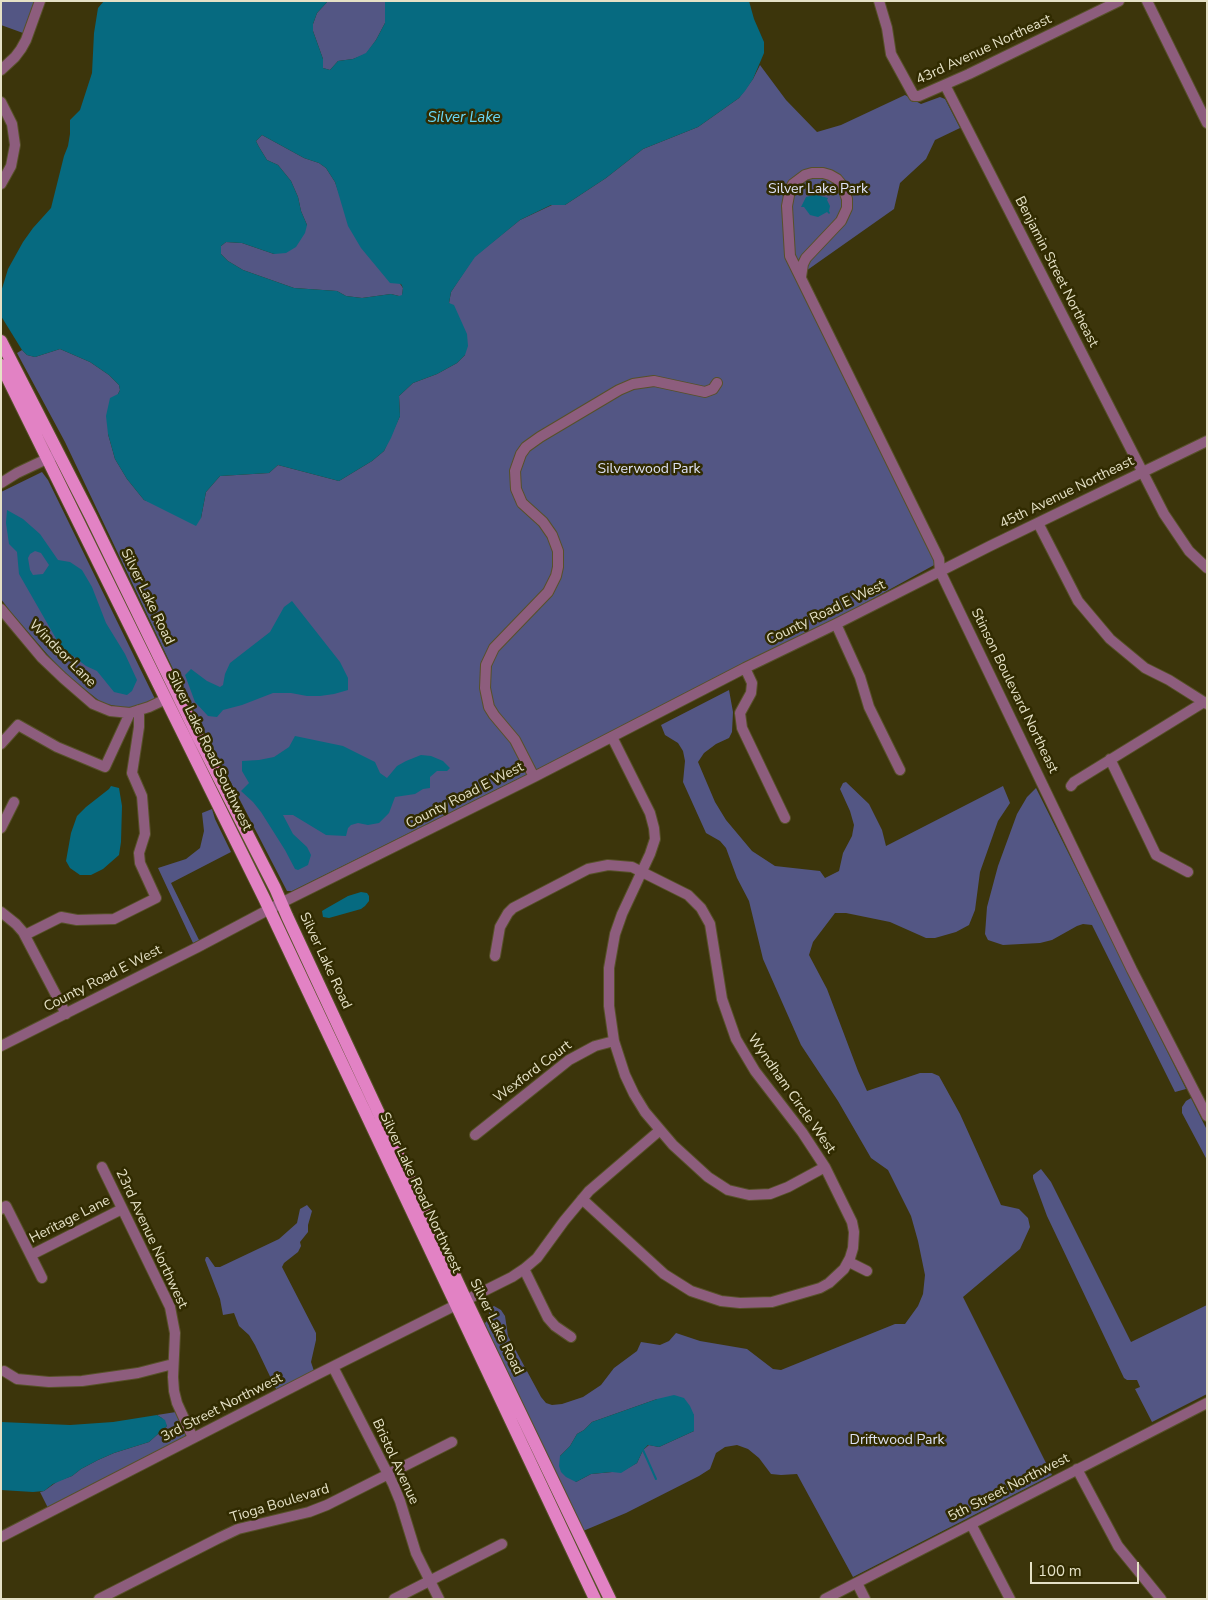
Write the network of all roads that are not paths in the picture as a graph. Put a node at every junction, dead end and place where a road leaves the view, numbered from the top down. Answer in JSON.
{"nodes":[{"id":1,"x":40,"y":1,"type":"edge"},
{"id":2,"x":879,"y":1,"type":"edge"},
{"id":3,"x":1119,"y":1,"type":"edge"},
{"id":4,"x":1147,"y":1,"type":"edge"},
{"id":5,"x":1,"y":70,"type":"edge"},
{"id":6,"x":945,"y":85,"type":"junction"},
{"id":7,"x":1,"y":102,"type":"edge"},
{"id":8,"x":1207,"y":123,"type":"edge"},
{"id":9,"x":1,"y":184,"type":"edge"},
{"id":10,"x":801,"y":277,"type":"junction"},
{"id":11,"x":1,"y":341,"type":"edge"},
{"id":12,"x":1,"y":365,"type":"edge"},
{"id":13,"x":717,"y":383,"type":"dead end"},
{"id":14,"x":1207,"y":441,"type":"edge"},
{"id":15,"x":53,"y":456,"type":"junction"},
{"id":16,"x":1142,"y":472,"type":"junction"},
{"id":17,"x":1,"y":483,"type":"edge"},
{"id":18,"x":1038,"y":523,"type":"junction"},
{"id":19,"x":1207,"y":568,"type":"edge"},
{"id":20,"x":940,"y":571,"type":"junction"},
{"id":21,"x":1,"y":609,"type":"edge"},
{"id":22,"x":836,"y":624,"type":"junction"},
{"id":23,"x":745,"y":668,"type":"junction"},
{"id":24,"x":166,"y":699,"type":"junction"},
{"id":25,"x":1205,"y":703,"type":"edge"},
{"id":26,"x":135,"y":712,"type":"junction"},
{"id":27,"x":612,"y":737,"type":"junction"},
{"id":28,"x":1,"y":744,"type":"edge"},
{"id":29,"x":1110,"y":759,"type":"junction"},
{"id":30,"x":900,"y":770,"type":"dead end"},
{"id":31,"x":534,"y":777,"type":"junction"},
{"id":32,"x":1071,"y":786,"type":"dead end"},
{"id":33,"x":14,"y":802,"type":"dead end"},
{"id":34,"x":785,"y":818,"type":"dead end"},
{"id":35,"x":1,"y":828,"type":"edge"},
{"id":36,"x":642,"y":871,"type":"junction"},
{"id":37,"x":1188,"y":872,"type":"dead end"},
{"id":38,"x":275,"y":906,"type":"junction"},
{"id":39,"x":1,"y":912,"type":"edge"},
{"id":40,"x":25,"y":936,"type":"junction"},
{"id":41,"x":495,"y":956,"type":"dead end"},
{"id":42,"x":66,"y":1014,"type":"junction"},
{"id":43,"x":614,"y":1041,"type":"junction"},
{"id":44,"x":1,"y":1046,"type":"edge"},
{"id":45,"x":1207,"y":1116,"type":"edge"},
{"id":46,"x":659,"y":1131,"type":"junction"},
{"id":47,"x":475,"y":1135,"type":"dead end"},
{"id":48,"x":102,"y":1167,"type":"dead end"},
{"id":49,"x":825,"y":1167,"type":"junction"},
{"id":50,"x":582,"y":1199,"type":"junction"},
{"id":51,"x":122,"y":1208,"type":"junction"},
{"id":52,"x":1,"y":1209,"type":"edge"},
{"id":53,"x":31,"y":1255,"type":"junction"},
{"id":54,"x":849,"y":1262,"type":"junction"},
{"id":55,"x":524,"y":1269,"type":"junction"},
{"id":56,"x":867,"y":1271,"type":"dead end"},
{"id":57,"x":42,"y":1278,"type":"dead end"},
{"id":58,"x":461,"y":1303,"type":"junction"},
{"id":59,"x":570,"y":1337,"type":"dead end"},
{"id":60,"x":173,"y":1364,"type":"junction"},
{"id":61,"x":332,"y":1367,"type":"junction"},
{"id":62,"x":4,"y":1371,"type":"dead end"},
{"id":63,"x":1207,"y":1403,"type":"edge"},
{"id":64,"x":193,"y":1438,"type":"junction"},
{"id":65,"x":452,"y":1442,"type":"dead end"},
{"id":66,"x":1077,"y":1468,"type":"junction"},
{"id":67,"x":388,"y":1475,"type":"junction"},
{"id":68,"x":971,"y":1524,"type":"junction"},
{"id":69,"x":1,"y":1536,"type":"edge"},
{"id":70,"x":502,"y":1544,"type":"dead end"},
{"id":71,"x":429,"y":1581,"type":"junction"},
{"id":72,"x":857,"y":1582,"type":"junction"},
{"id":73,"x":99,"y":1599,"type":"edge"},
{"id":74,"x":394,"y":1599,"type":"edge"},
{"id":75,"x":439,"y":1599,"type":"edge"},
{"id":76,"x":595,"y":1599,"type":"edge"},
{"id":77,"x":610,"y":1599,"type":"edge"},
{"id":78,"x":825,"y":1599,"type":"edge"},
{"id":79,"x":865,"y":1599,"type":"edge"},
{"id":80,"x":1010,"y":1599,"type":"edge"},
{"id":81,"x":1161,"y":1599,"type":"edge"}],
"edges":[{"from":1,"to":5,"type":"street"},
{"from":2,"to":6,"type":"street","name":"43rd Avenue Northeast"},
{"from":3,"to":6,"type":"street","name":"43rd Avenue Northeast"},
{"from":4,"to":8,"type":"street"},
{"from":6,"to":16,"type":"street","name":"Benjamin Street Northeast"},
{"from":7,"to":9,"type":"street"},
{"from":10,"to":10,"type":"street","name":"Stinson Boulevard Northeast"},
{"from":10,"to":20,"type":"street","name":"Stinson Boulevard Northeast"},
{"from":11,"to":15,"type":"main road","name":"Silver Lake Road"},
{"from":12,"to":15,"type":"main road","name":"Silver Lake Road Southwest"},
{"from":13,"to":31,"type":"street"},
{"from":14,"to":16,"type":"street","name":"45th Avenue Northeast"},
{"from":15,"to":17,"type":"street"},
{"from":15,"to":24,"type":"main road","name":"Silver Lake Road Southwest"},
{"from":15,"to":38,"type":"main road","name":"Silver Lake Road"},
{"from":16,"to":18,"type":"street","name":"45th Avenue Northeast"},
{"from":16,"to":19,"type":"street","name":"Benjamin Street Northeast"},
{"from":18,"to":20,"type":"street","name":"45th Avenue Northeast"},
{"from":18,"to":25,"type":"street"},
{"from":20,"to":22,"type":"street","name":"County Road E West"},
{"from":20,"to":45,"type":"street","name":"Stinson Boulevard Northeast"},
{"from":21,"to":26,"type":"street","name":"Windsor Lane"},
{"from":22,"to":23,"type":"street","name":"County Road E West"},
{"from":22,"to":30,"type":"street"},
{"from":23,"to":27,"type":"street","name":"County Road E West"},
{"from":23,"to":34,"type":"street"},
{"from":24,"to":26,"type":"street"},
{"from":24,"to":38,"type":"main road","name":"Silver Lake Road Southwest"},
{"from":25,"to":29,"type":"street"},
{"from":26,"to":28,"type":"street"},
{"from":26,"to":40,"type":"street"},
{"from":27,"to":31,"type":"street","name":"County Road E West"},
{"from":27,"to":36,"type":"street"},
{"from":29,"to":32,"type":"street"},
{"from":29,"to":37,"type":"street"},
{"from":31,"to":38,"type":"street","name":"County Road E West"},
{"from":33,"to":35,"type":"street"},
{"from":36,"to":41,"type":"street","name":"Wyndham Circle West"},
{"from":36,"to":43,"type":"street"},
{"from":36,"to":49,"type":"street","name":"Wyndham Circle West"},
{"from":38,"to":42,"type":"street","name":"County Road E West"},
{"from":38,"to":58,"type":"main road","name":"Silver Lake Road Northwest"},
{"from":39,"to":40,"type":"street"},
{"from":40,"to":42,"type":"street"},
{"from":42,"to":44,"type":"street","name":"County Road E West"},
{"from":43,"to":46,"type":"street"},
{"from":43,"to":47,"type":"street","name":"Wexford Court"},
{"from":46,"to":49,"type":"street"},
{"from":46,"to":50,"type":"street","name":"3rd Street Northwest"},
{"from":48,"to":51,"type":"street","name":"23rd Avenue Northwest"},
{"from":49,"to":54,"type":"street","name":"Wyndham Circle West"},
{"from":50,"to":54,"type":"street"},
{"from":50,"to":55,"type":"street","name":"3rd Street Northwest"},
{"from":51,"to":53,"type":"street","name":"Heritage Lane"},
{"from":51,"to":60,"type":"street","name":"23rd Avenue Northwest"},
{"from":52,"to":53,"type":"street","name":"Heritage Lane"},
{"from":53,"to":57,"type":"street","name":"Heritage Lane"},
{"from":54,"to":56,"type":"street"},
{"from":55,"to":58,"type":"street","name":"3rd Street Northwest"},
{"from":55,"to":59,"type":"street"},
{"from":58,"to":61,"type":"street","name":"3rd Street Northwest"},
{"from":58,"to":76,"type":"main road","name":"Silver Lake Road Northwest"},
{"from":58,"to":77,"type":"main road","name":"Silver Lake Road"},
{"from":60,"to":62,"type":"street"},
{"from":60,"to":64,"type":"street","name":"23rd Avenue Northwest"},
{"from":61,"to":64,"type":"street","name":"3rd Street Northwest"},
{"from":61,"to":67,"type":"street","name":"Bristol Avenue"},
{"from":63,"to":66,"type":"street","name":"5th Street Northwest"},
{"from":64,"to":69,"type":"street","name":"3rd Street Northwest"},
{"from":65,"to":67,"type":"street","name":"Tioga Boulevard"},
{"from":66,"to":68,"type":"street","name":"5th Street Northwest"},
{"from":66,"to":81,"type":"street"},
{"from":67,"to":71,"type":"street","name":"Bristol Avenue"},
{"from":67,"to":73,"type":"street","name":"Tioga Boulevard"},
{"from":68,"to":72,"type":"street","name":"5th Street Northwest"},
{"from":68,"to":80,"type":"street"},
{"from":70,"to":71,"type":"street"},
{"from":71,"to":74,"type":"street"},
{"from":71,"to":75,"type":"street","name":"Bristol Avenue"},
{"from":72,"to":78,"type":"street","name":"5th Street Northwest"},
{"from":72,"to":79,"type":"street"}]}
